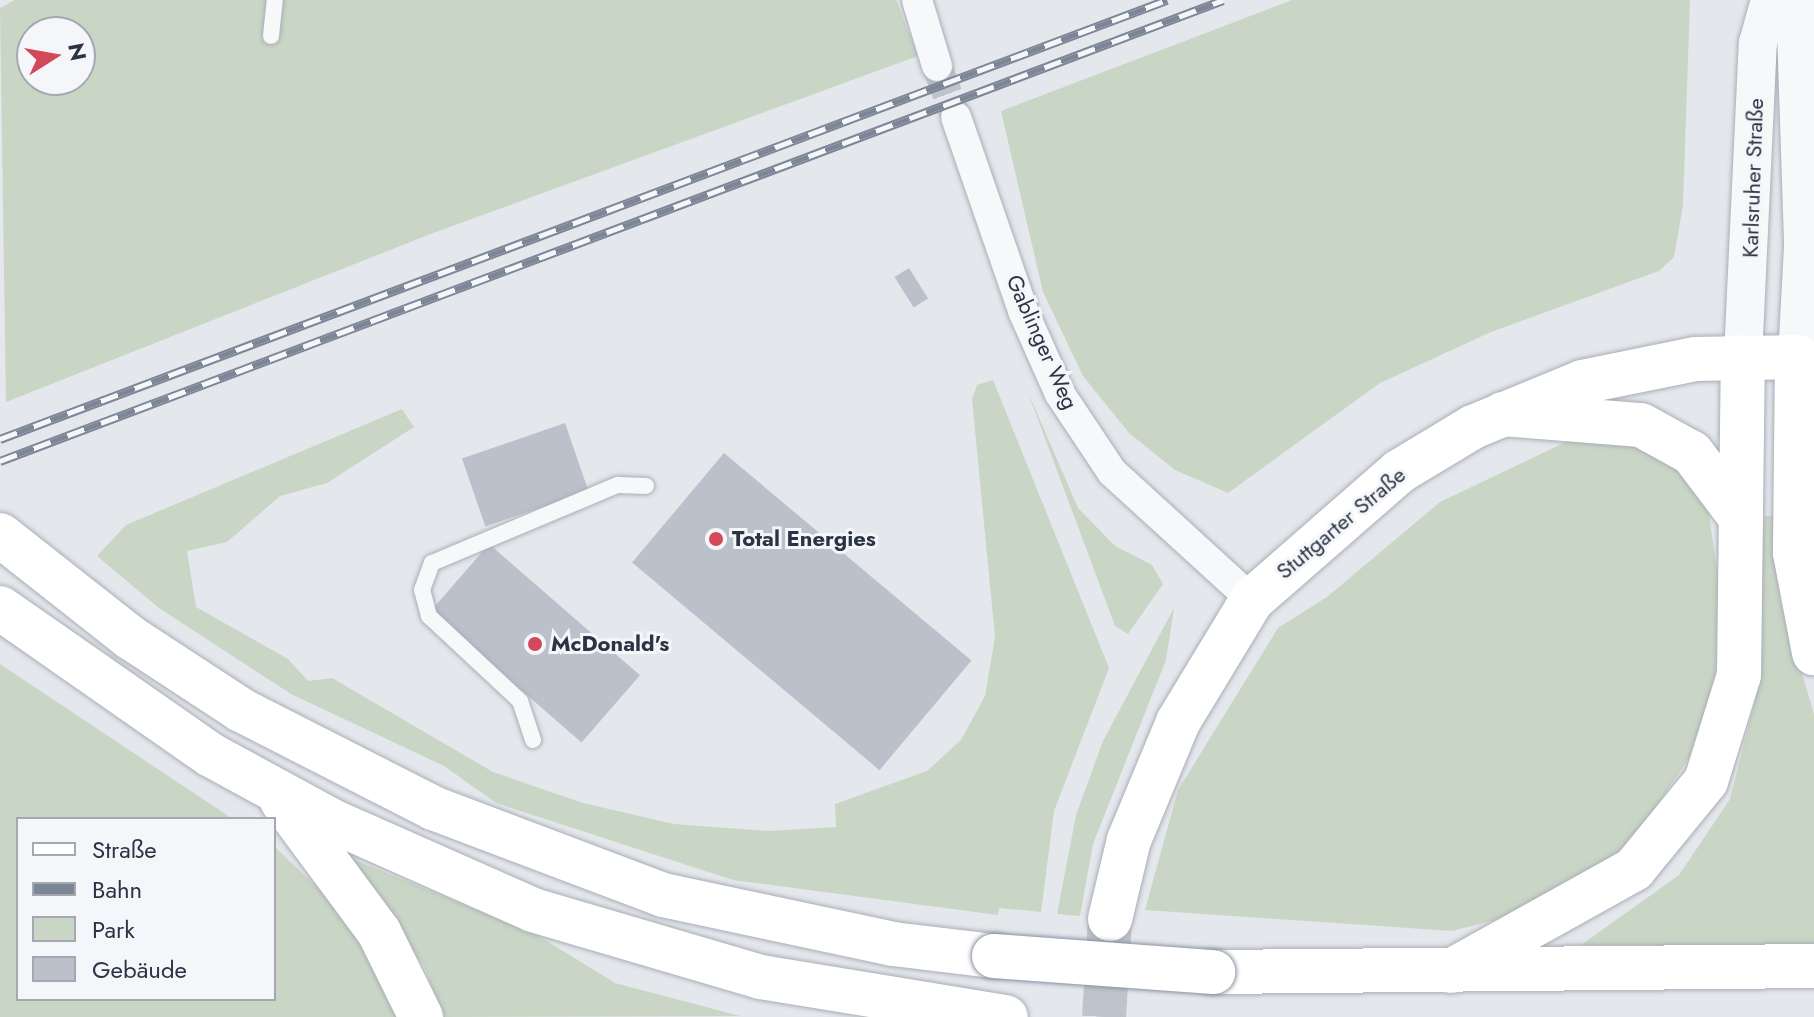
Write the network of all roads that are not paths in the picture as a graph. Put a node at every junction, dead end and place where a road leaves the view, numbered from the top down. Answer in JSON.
{"nodes":[{"id":1,"x":275,"y":0,"type":"edge"},
{"id":2,"x":917,"y":0,"type":"edge"},
{"id":3,"x":1770,"y":0,"type":"edge"},
{"id":4,"x":1795,"y":0,"type":"edge"},
{"id":5,"x":271,"y":36,"type":"dead end"},
{"id":6,"x":937,"y":66,"type":"tunnel mouth"},
{"id":7,"x":956,"y":117,"type":"tunnel mouth"},
{"id":8,"x":1743,"y":357,"type":"junction"},
{"id":9,"x":1805,"y":358,"type":"edge"},
{"id":10,"x":1503,"y":414,"type":"junction"},
{"id":11,"x":646,"y":486,"type":"dead end"},
{"id":12,"x":1814,"y":513,"type":"edge"},
{"id":13,"x":1741,"y":518,"type":"junction"},
{"id":14,"x":0,"y":535,"type":"edge"},
{"id":15,"x":1795,"y":553,"type":"junction"},
{"id":16,"x":1252,"y":600,"type":"junction"},
{"id":17,"x":0,"y":608,"type":"edge"},
{"id":18,"x":1814,"y":653,"type":"edge"},
{"id":19,"x":533,"y":740,"type":"dead end"},
{"id":20,"x":274,"y":790,"type":"junction"},
{"id":21,"x":1110,"y":919,"type":"tunnel mouth"},
{"id":22,"x":1814,"y":966,"type":"edge"},
{"id":23,"x":1451,"y":971,"type":"junction"},
{"id":24,"x":984,"y":1015,"type":"edge"},
{"id":25,"x":421,"y":1017,"type":"edge"},
{"id":26,"x":877,"y":1017,"type":"edge"}],
"edges":[{"from":1,"to":5,"type":"lane"},
{"from":2,"to":6,"type":"street"},
{"from":3,"to":8,"type":"street","name":"Karlsruher Straße"},
{"from":4,"to":9,"type":"street","name":"Karlsruher Straße"},
{"from":7,"to":16,"type":"street","name":"Gablinger Weg"},
{"from":8,"to":9,"type":"main road","name":"Stuttgarter Straße"},
{"from":8,"to":10,"type":"main road","name":"Stuttgarter Straße"},
{"from":8,"to":13,"type":"main road"},
{"from":9,"to":15,"type":"main road"},
{"from":10,"to":13,"type":"main road"},
{"from":10,"to":16,"type":"main road","name":"Stuttgarter Straße"},
{"from":11,"to":19,"type":"lane"},
{"from":12,"to":15,"type":"main road"},
{"from":13,"to":23,"type":"main road"},
{"from":14,"to":23,"type":"main road","bridge":true},
{"from":15,"to":18,"type":"main road"},
{"from":16,"to":21,"type":"main road","name":"Stuttgarter Straße"},
{"from":17,"to":20,"type":"main road"},
{"from":20,"to":24,"type":"main road"},
{"from":20,"to":25,"type":"main road"},
{"from":22,"to":23,"type":"main road"},
{"from":24,"to":26,"type":"main road"}]}
